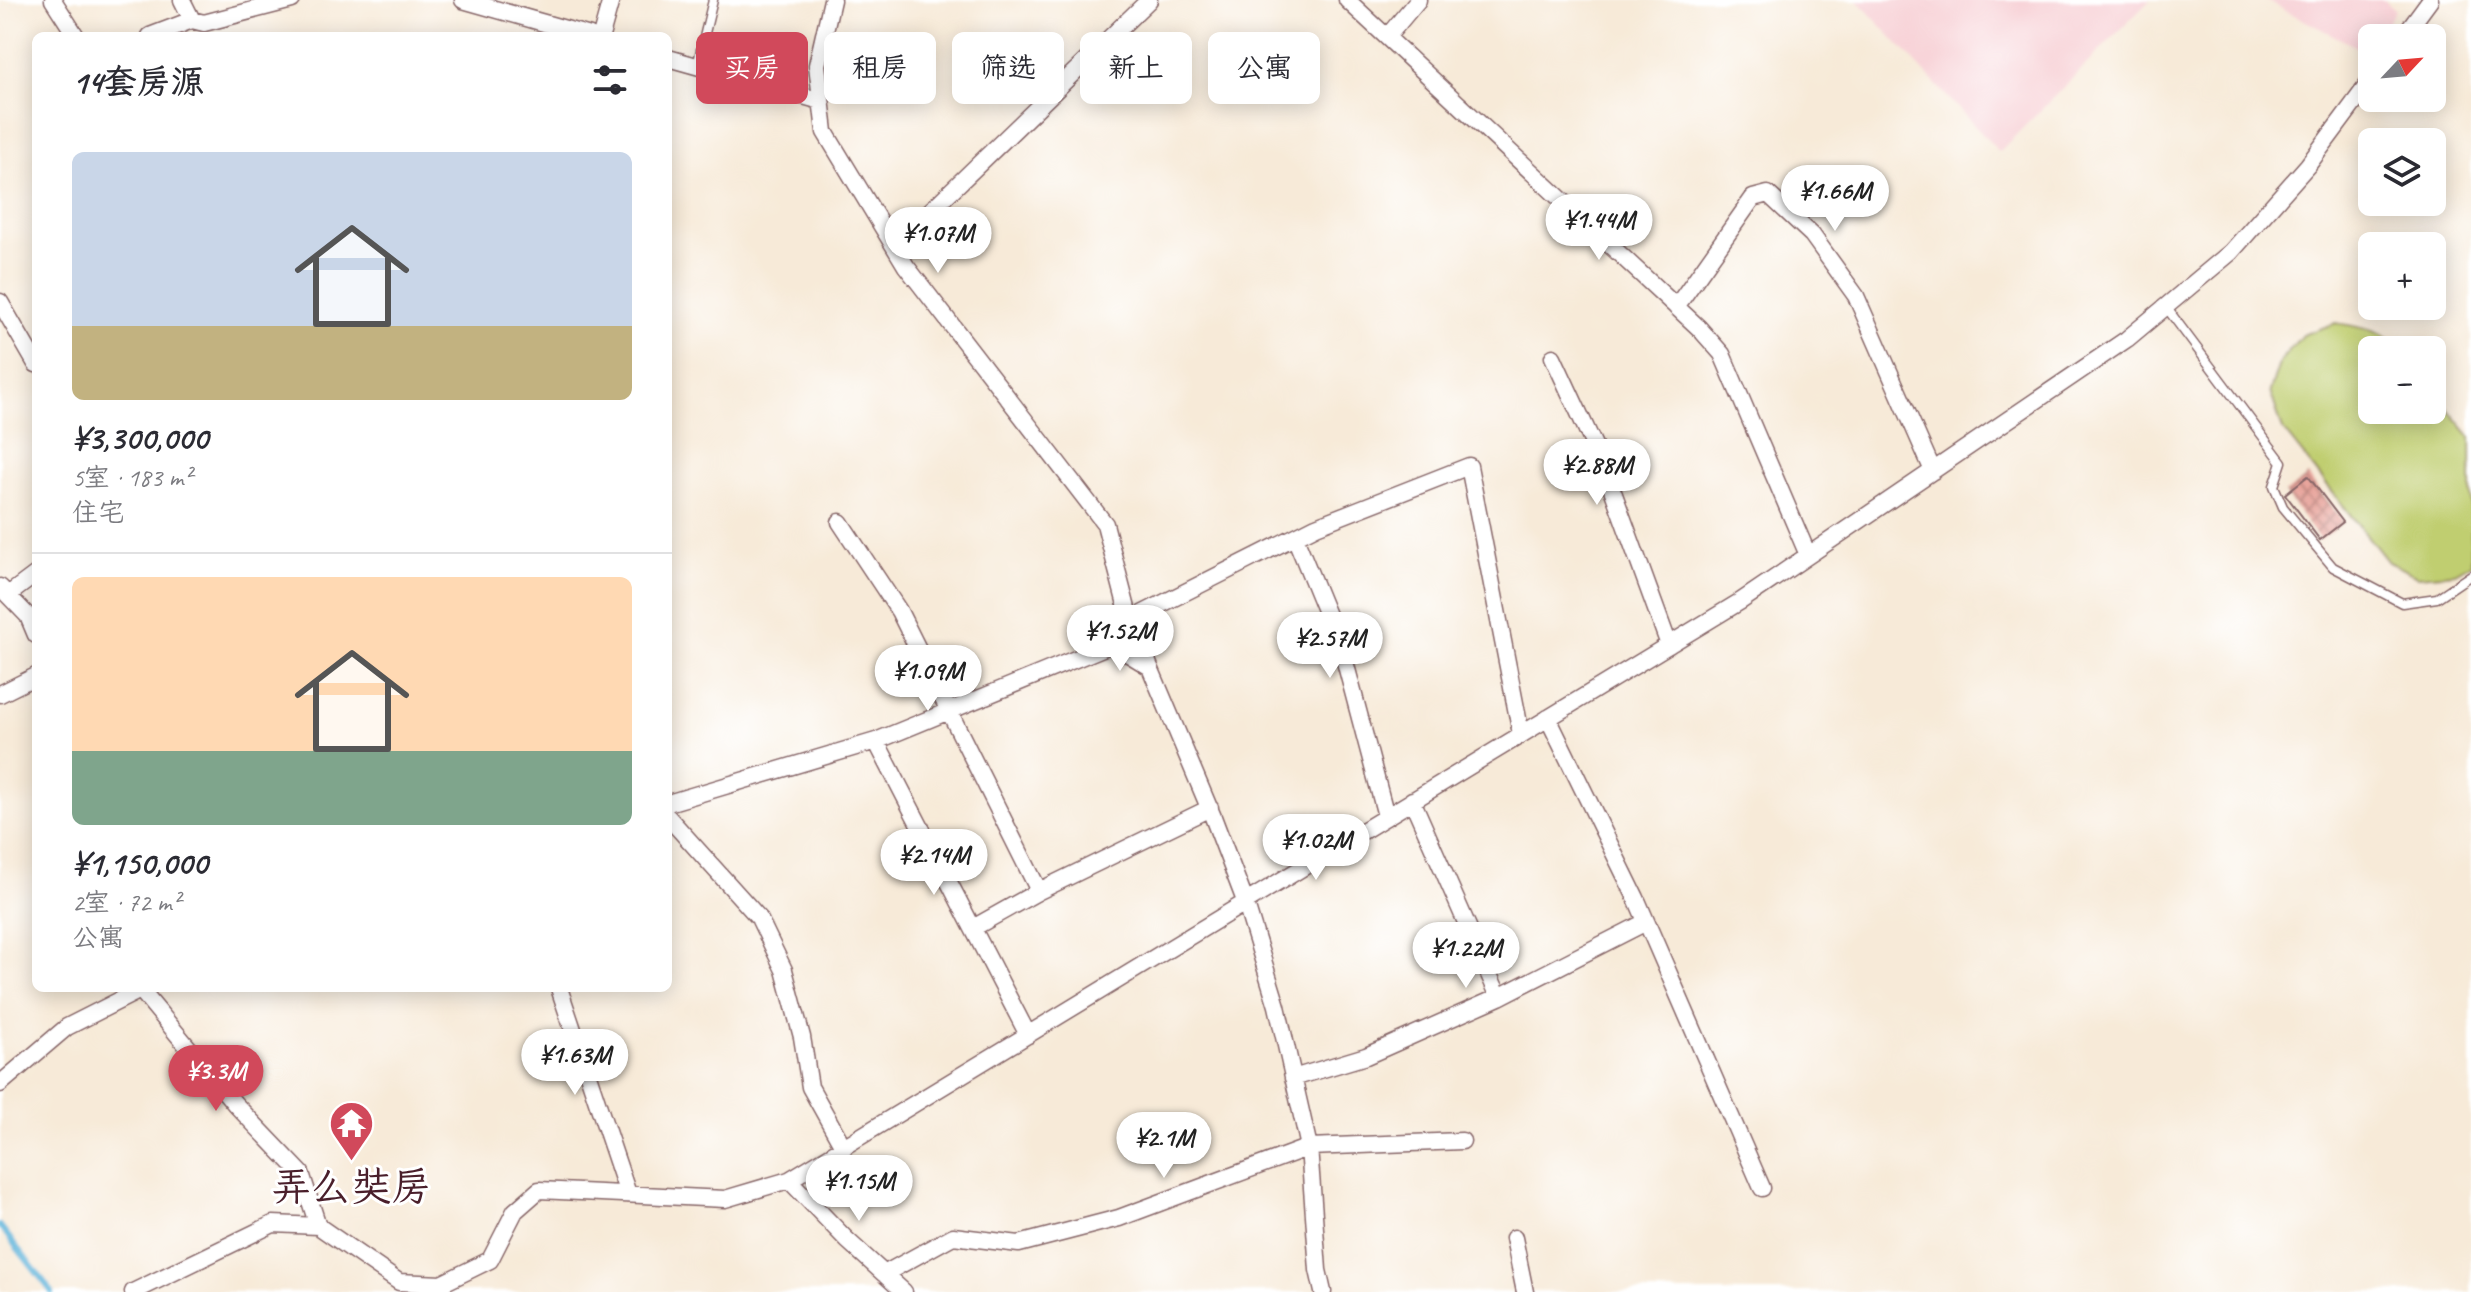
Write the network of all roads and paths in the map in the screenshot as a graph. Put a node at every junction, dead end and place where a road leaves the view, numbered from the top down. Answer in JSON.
{"nodes":[{"id":1,"x":53,"y":0,"type":"edge"},
{"id":2,"x":182,"y":0,"type":"edge"},
{"id":3,"x":292,"y":0,"type":"edge"},
{"id":4,"x":463,"y":0,"type":"edge"},
{"id":5,"x":611,"y":0,"type":"edge"},
{"id":6,"x":713,"y":0,"type":"edge"},
{"id":7,"x":832,"y":0,"type":"edge"},
{"id":8,"x":1149,"y":0,"type":"edge"},
{"id":9,"x":1347,"y":0,"type":"edge"},
{"id":10,"x":1418,"y":0,"type":"edge"},
{"id":11,"x":2430,"y":0,"type":"edge"},
{"id":12,"x":483,"y":3,"type":"edge"},
{"id":13,"x":192,"y":20,"type":"junction"},
{"id":14,"x":2412,"y":24,"type":"edge"},
{"id":15,"x":73,"y":32,"type":"edge"},
{"id":16,"x":160,"y":32,"type":"edge"},
{"id":17,"x":577,"y":32,"type":"edge"},
{"id":18,"x":602,"y":32,"type":"edge"},
{"id":19,"x":705,"y":32,"type":"edge"},
{"id":20,"x":1387,"y":37,"type":"junction"},
{"id":21,"x":672,"y":59,"type":"edge"},
{"id":22,"x":696,"y":66,"type":"edge"},
{"id":23,"x":808,"y":97,"type":"edge"},
{"id":24,"x":2358,"y":98,"type":"edge"},
{"id":25,"x":821,"y":101,"type":"junction"},
{"id":26,"x":894,"y":246,"type":"junction"},
{"id":27,"x":0,"y":302,"type":"edge"},
{"id":28,"x":1676,"y":307,"type":"junction"},
{"id":29,"x":2165,"y":307,"type":"junction"},
{"id":30,"x":32,"y":357,"type":"edge"},
{"id":31,"x":1553,"y":357,"type":"dead end"},
{"id":32,"x":1933,"y":471,"type":"junction"},
{"id":33,"x":840,"y":522,"type":"dead end"},
{"id":34,"x":1295,"y":537,"type":"junction"},
{"id":35,"x":1808,"y":555,"type":"junction"},
{"id":36,"x":2471,"y":575,"type":"edge"},
{"id":37,"x":32,"y":576,"type":"edge"},
{"id":38,"x":4,"y":591,"type":"edge"},
{"id":39,"x":1130,"y":620,"type":"junction"},
{"id":40,"x":32,"y":626,"type":"edge"},
{"id":41,"x":1112,"y":644,"type":"junction"},
{"id":42,"x":1669,"y":645,"type":"junction"},
{"id":43,"x":1150,"y":667,"type":"junction"},
{"id":44,"x":32,"y":678,"type":"edge"},
{"id":45,"x":0,"y":694,"type":"edge"},
{"id":46,"x":949,"y":711,"type":"junction"},
{"id":47,"x":1548,"y":718,"type":"junction"},
{"id":48,"x":1521,"y":734,"type":"junction"},
{"id":49,"x":876,"y":741,"type":"junction"},
{"id":50,"x":1412,"y":800,"type":"junction"},
{"id":51,"x":672,"y":802,"type":"edge"},
{"id":52,"x":1210,"y":808,"type":"junction"},
{"id":53,"x":1386,"y":816,"type":"junction"},
{"id":54,"x":672,"y":821,"type":"edge"},
{"id":55,"x":1039,"y":891,"type":"junction"},
{"id":56,"x":1245,"y":901,"type":"junction"},
{"id":57,"x":1646,"y":922,"type":"junction"},
{"id":58,"x":973,"y":928,"type":"junction"},
{"id":59,"x":133,"y":992,"type":"edge"},
{"id":60,"x":144,"y":992,"type":"edge"},
{"id":61,"x":560,"y":992,"type":"edge"},
{"id":62,"x":1499,"y":997,"type":"junction"},
{"id":63,"x":1028,"y":1035,"type":"junction"},
{"id":64,"x":1293,"y":1078,"type":"junction"},
{"id":65,"x":0,"y":1084,"type":"edge"},
{"id":66,"x":1462,"y":1141,"type":"dead end"},
{"id":67,"x":1309,"y":1147,"type":"junction"},
{"id":68,"x":844,"y":1148,"type":"junction"},
{"id":69,"x":789,"y":1180,"type":"junction"},
{"id":70,"x":1762,"y":1188,"type":"dead end"},
{"id":71,"x":628,"y":1194,"type":"junction"},
{"id":72,"x":318,"y":1226,"type":"junction"},
{"id":73,"x":1514,"y":1238,"type":"dead end"},
{"id":74,"x":884,"y":1274,"type":"junction"},
{"id":75,"x":133,"y":1292,"type":"edge"},
{"id":76,"x":904,"y":1292,"type":"edge"},
{"id":77,"x":1323,"y":1292,"type":"edge"},
{"id":78,"x":1525,"y":1292,"type":"edge"}],
"edges":[{"from":1,"to":15,"type":"street"},
{"from":2,"to":13,"type":"street"},
{"from":3,"to":13,"type":"street"},
{"from":4,"to":12,"type":"street"},
{"from":5,"to":18,"type":"street"},
{"from":6,"to":19,"type":"lane"},
{"from":7,"to":25,"type":"street"},
{"from":8,"to":26,"type":"street"},
{"from":9,"to":20,"type":"street"},
{"from":10,"to":20,"type":"street"},
{"from":11,"to":14,"type":"street"},
{"from":12,"to":17,"type":"street"},
{"from":13,"to":16,"type":"street"},
{"from":20,"to":28,"type":"street"},
{"from":21,"to":22,"type":"street"},
{"from":23,"to":25,"type":"street"},
{"from":24,"to":29,"type":"street"},
{"from":25,"to":26,"type":"street"},
{"from":26,"to":39,"type":"street"},
{"from":27,"to":30,"type":"street"},
{"from":28,"to":32,"type":"street"},
{"from":28,"to":35,"type":"street"},
{"from":29,"to":32,"type":"street"},
{"from":29,"to":36,"type":"lane"},
{"from":31,"to":42,"type":"street"},
{"from":32,"to":35,"type":"street"},
{"from":33,"to":46,"type":"street"},
{"from":34,"to":39,"type":"street"},
{"from":34,"to":48,"type":"street"},
{"from":34,"to":53,"type":"street"},
{"from":35,"to":42,"type":"street"},
{"from":37,"to":38,"type":"street"},
{"from":38,"to":40,"type":"street"},
{"from":39,"to":41,"type":"street"},
{"from":39,"to":43,"type":"street"},
{"from":41,"to":43,"type":"street"},
{"from":41,"to":46,"type":"street"},
{"from":42,"to":47,"type":"street"},
{"from":43,"to":52,"type":"street"},
{"from":44,"to":45,"type":"street"},
{"from":46,"to":49,"type":"street"},
{"from":46,"to":55,"type":"street"},
{"from":47,"to":48,"type":"street"},
{"from":47,"to":57,"type":"street"},
{"from":48,"to":50,"type":"street"},
{"from":49,"to":51,"type":"street"},
{"from":49,"to":58,"type":"street"},
{"from":50,"to":53,"type":"street"},
{"from":50,"to":62,"type":"street"},
{"from":52,"to":55,"type":"street"},
{"from":52,"to":56,"type":"street"},
{"from":53,"to":56,"type":"street"},
{"from":54,"to":68,"type":"street"},
{"from":55,"to":58,"type":"street"},
{"from":56,"to":63,"type":"street"},
{"from":56,"to":64,"type":"street"},
{"from":57,"to":62,"type":"street"},
{"from":57,"to":70,"type":"street"},
{"from":58,"to":63,"type":"street"},
{"from":59,"to":65,"type":"street"},
{"from":60,"to":72,"type":"street"},
{"from":61,"to":71,"type":"street"},
{"from":62,"to":64,"type":"street"},
{"from":63,"to":68,"type":"street"},
{"from":64,"to":67,"type":"street"},
{"from":66,"to":67,"type":"street"},
{"from":67,"to":74,"type":"street"},
{"from":67,"to":77,"type":"street"},
{"from":68,"to":69,"type":"street"},
{"from":69,"to":71,"type":"street"},
{"from":69,"to":74,"type":"street"},
{"from":71,"to":72,"type":"street"},
{"from":72,"to":75,"type":"street"},
{"from":73,"to":78,"type":"street"},
{"from":74,"to":76,"type":"street"}]}
